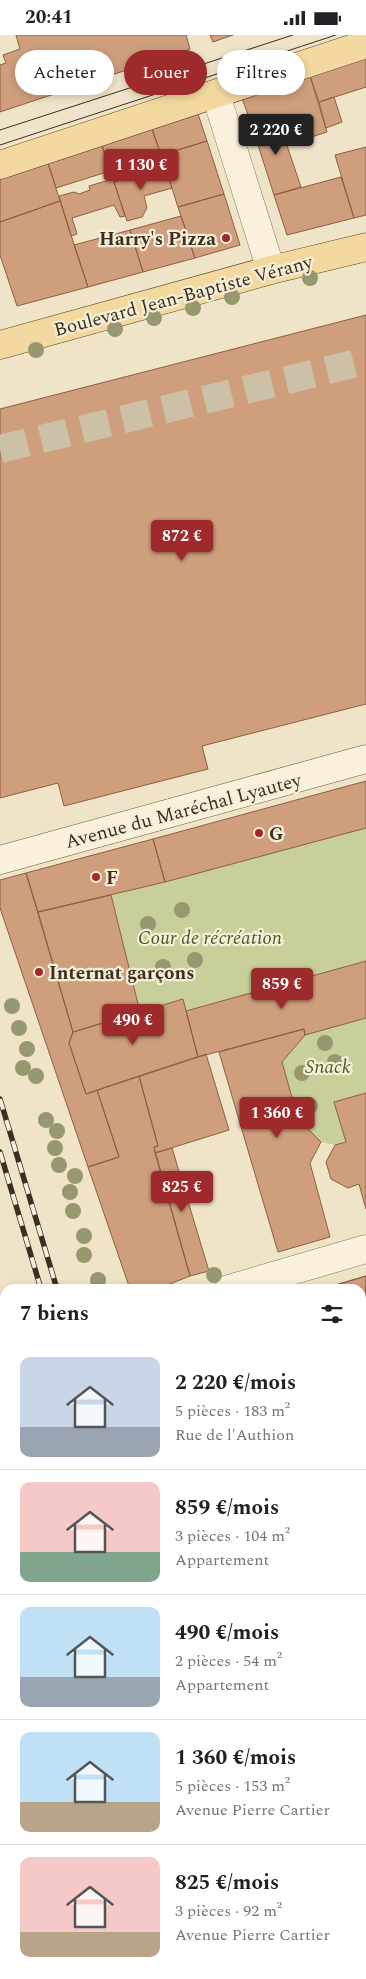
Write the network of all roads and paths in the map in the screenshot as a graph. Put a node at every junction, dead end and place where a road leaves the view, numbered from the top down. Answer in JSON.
{"nodes":[{"id":1,"x":366,"y":44,"type":"edge"},
{"id":2,"x":216,"y":95,"type":"junction"},
{"id":3,"x":0,"y":165,"type":"edge"},
{"id":4,"x":366,"y":247,"type":"edge"},
{"id":5,"x":271,"y":270,"type":"junction"},
{"id":6,"x":0,"y":345,"type":"edge"},
{"id":7,"x":366,"y":759,"type":"edge"},
{"id":8,"x":0,"y":860,"type":"edge"},
{"id":9,"x":366,"y":1249,"type":"edge"},
{"id":10,"x":246,"y":1284,"type":"edge"}],
"edges":[{"from":1,"to":2,"type":"main road"},
{"from":2,"to":3,"type":"main road"},
{"from":2,"to":5,"type":"main road"},
{"from":4,"to":5,"type":"main road","name":"Boulevard Jean-Baptiste Vérany"},
{"from":5,"to":6,"type":"main road","name":"Boulevard Jean-Baptiste Vérany"},
{"from":7,"to":8,"type":"main road","name":"Avenue du Maréchal Lyautey"},
{"from":9,"to":10,"type":"main road"}]}
